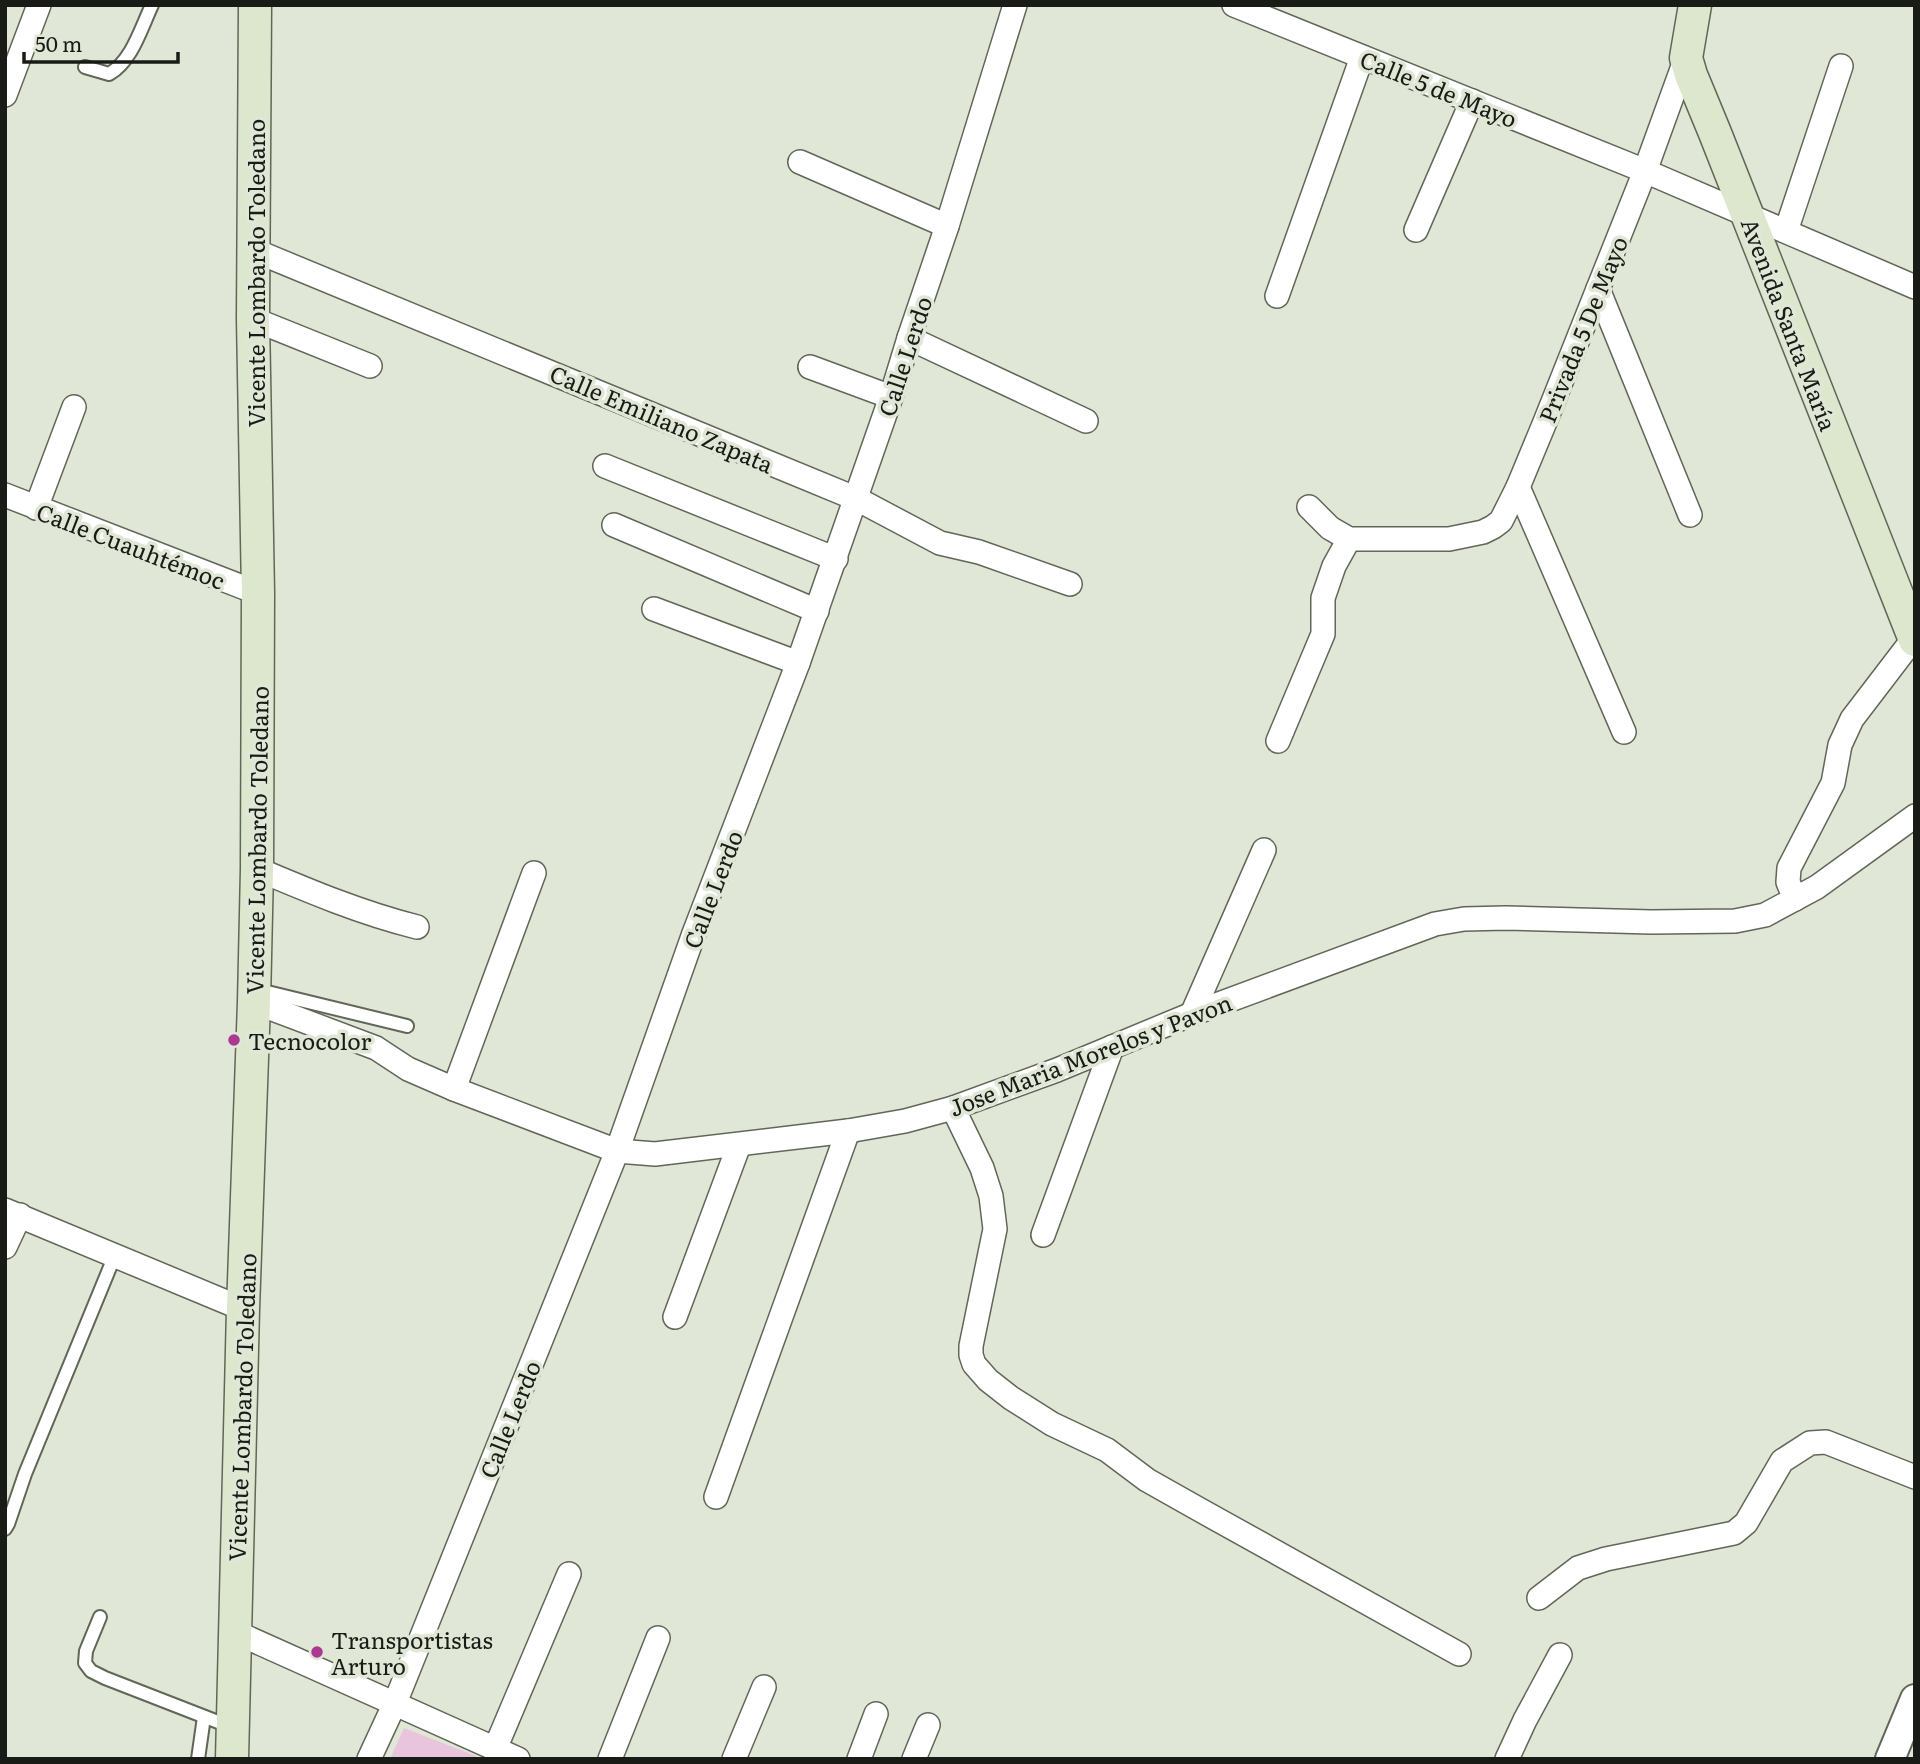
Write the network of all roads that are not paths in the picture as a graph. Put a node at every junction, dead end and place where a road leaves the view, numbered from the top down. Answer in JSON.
{"nodes":[{"id":1,"x":39,"y":5,"type":"edge"},
{"id":2,"x":152,"y":5,"type":"edge"},
{"id":3,"x":255,"y":5,"type":"edge"},
{"id":4,"x":1016,"y":5,"type":"edge"},
{"id":5,"x":1234,"y":5,"type":"edge"},
{"id":6,"x":1695,"y":5,"type":"edge"},
{"id":7,"x":1362,"y":57,"type":"junction"},
{"id":8,"x":1686,"y":58,"type":"junction"},
{"id":9,"x":1841,"y":66,"type":"dead end"},
{"id":10,"x":85,"y":67,"type":"dead end"},
{"id":11,"x":5,"y":95,"type":"edge"},
{"id":12,"x":1472,"y":101,"type":"junction"},
{"id":13,"x":800,"y":162,"type":"dead end"},
{"id":14,"x":1645,"y":171,"type":"junction"},
{"id":15,"x":1748,"y":217,"type":"junction"},
{"id":16,"x":947,"y":226,"type":"junction"},
{"id":17,"x":1416,"y":230,"type":"dead end"},
{"id":18,"x":1786,"y":231,"type":"junction"},
{"id":19,"x":253,"y":250,"type":"junction"},
{"id":20,"x":1915,"y":287,"type":"edge"},
{"id":21,"x":1598,"y":289,"type":"junction"},
{"id":22,"x":1277,"y":296,"type":"dead end"},
{"id":23,"x":253,"y":319,"type":"junction"},
{"id":24,"x":909,"y":338,"type":"junction"},
{"id":25,"x":370,"y":366,"type":"dead end"},
{"id":26,"x":810,"y":367,"type":"dead end"},
{"id":27,"x":891,"y":397,"type":"junction"},
{"id":28,"x":74,"y":407,"type":"dead end"},
{"id":29,"x":1086,"y":421,"type":"dead end"},
{"id":30,"x":606,"y":466,"type":"dead end"},
{"id":31,"x":1518,"y":487,"type":"junction"},
{"id":32,"x":5,"y":495,"type":"edge"},
{"id":33,"x":857,"y":499,"type":"junction"},
{"id":34,"x":1309,"y":507,"type":"dead end"},
{"id":35,"x":36,"y":508,"type":"junction"},
{"id":36,"x":1690,"y":515,"type":"dead end"},
{"id":37,"x":614,"y":525,"type":"dead end"},
{"id":38,"x":1349,"y":539,"type":"junction"},
{"id":39,"x":836,"y":559,"type":"junction"},
{"id":40,"x":1070,"y":584,"type":"dead end"},
{"id":41,"x":258,"y":593,"type":"junction"},
{"id":42,"x":654,"y":609,"type":"dead end"},
{"id":43,"x":817,"y":611,"type":"junction"},
{"id":44,"x":1914,"y":639,"type":"edge"},
{"id":45,"x":798,"y":663,"type":"junction"},
{"id":46,"x":1624,"y":732,"type":"dead end"},
{"id":47,"x":1278,"y":740,"type":"dead end"},
{"id":48,"x":1915,"y":816,"type":"edge"},
{"id":49,"x":1264,"y":850,"type":"dead end"},
{"id":50,"x":257,"y":869,"type":"junction"},
{"id":51,"x":534,"y":873,"type":"dead end"},
{"id":52,"x":1795,"y":899,"type":"junction"},
{"id":53,"x":417,"y":927,"type":"dead end"},
{"id":54,"x":254,"y":996,"type":"junction"},
{"id":55,"x":1192,"y":1014,"type":"junction"},
{"id":56,"x":407,"y":1026,"type":"dead end"},
{"id":57,"x":1112,"y":1047,"type":"junction"},
{"id":58,"x":454,"y":1089,"type":"junction"},
{"id":59,"x":953,"y":1108,"type":"junction"},
{"id":60,"x":848,"y":1131,"type":"junction"},
{"id":61,"x":740,"y":1145,"type":"junction"},
{"id":62,"x":617,"y":1151,"type":"junction"},
{"id":63,"x":12,"y":1212,"type":"edge"},
{"id":64,"x":1043,"y":1235,"type":"dead end"},
{"id":65,"x":5,"y":1247,"type":"edge"},
{"id":66,"x":115,"y":1255,"type":"junction"},
{"id":67,"x":243,"y":1309,"type":"junction"},
{"id":68,"x":675,"y":1317,"type":"dead end"},
{"id":69,"x":1915,"y":1476,"type":"edge"},
{"id":70,"x":716,"y":1497,"type":"dead end"},
{"id":71,"x":5,"y":1529,"type":"edge"},
{"id":72,"x":569,"y":1574,"type":"dead end"},
{"id":73,"x":1539,"y":1598,"type":"dead end"},
{"id":74,"x":100,"y":1617,"type":"dead end"},
{"id":75,"x":235,"y":1632,"type":"junction"},
{"id":76,"x":659,"y":1638,"type":"dead end"},
{"id":77,"x":1459,"y":1654,"type":"dead end"},
{"id":78,"x":1560,"y":1655,"type":"dead end"},
{"id":79,"x":764,"y":1687,"type":"dead end"},
{"id":80,"x":1915,"y":1699,"type":"edge"},
{"id":81,"x":395,"y":1703,"type":"junction"},
{"id":82,"x":876,"y":1714,"type":"dead end"},
{"id":83,"x":218,"y":1722,"type":"junction"},
{"id":84,"x":928,"y":1725,"type":"dead end"},
{"id":85,"x":495,"y":1749,"type":"junction"},
{"id":86,"x":916,"y":1758,"type":"edge"},
{"id":87,"x":198,"y":1759,"type":"edge"},
{"id":88,"x":232,"y":1759,"type":"edge"},
{"id":89,"x":369,"y":1759,"type":"edge"},
{"id":90,"x":518,"y":1759,"type":"edge"},
{"id":91,"x":610,"y":1759,"type":"edge"},
{"id":92,"x":734,"y":1759,"type":"edge"},
{"id":93,"x":859,"y":1759,"type":"edge"},
{"id":94,"x":1507,"y":1759,"type":"edge"},
{"id":95,"x":1890,"y":1759,"type":"edge"}],
"edges":[{"from":1,"to":11,"type":"street"},
{"from":2,"to":10,"type":"lane"},
{"from":3,"to":19,"type":"main road","name":"Vicente Lombardo Toledano"},
{"from":4,"to":16,"type":"street","name":"Calle Lerdo"},
{"from":5,"to":7,"type":"street","name":"Calle 5 de Mayo"},
{"from":6,"to":8,"type":"main road","name":"Avenida Santa María"},
{"from":7,"to":12,"type":"street","name":"Calle 5 de Mayo"},
{"from":7,"to":22,"type":"street"},
{"from":8,"to":14,"type":"street"},
{"from":8,"to":15,"type":"main road","name":"Avenida Santa María"},
{"from":9,"to":18,"type":"street"},
{"from":12,"to":14,"type":"street","name":"Calle 5 de Mayo"},
{"from":12,"to":17,"type":"street"},
{"from":13,"to":16,"type":"street"},
{"from":14,"to":15,"type":"street","name":"Calle 5 de Mayo"},
{"from":14,"to":21,"type":"street","name":"Privada 5 De Mayo"},
{"from":15,"to":18,"type":"street","name":"Calle 5 de Mayo"},
{"from":15,"to":44,"type":"main road","name":"Avenida Santa María"},
{"from":16,"to":24,"type":"street","name":"Calle Lerdo"},
{"from":18,"to":20,"type":"street","name":"Calle 5 de Mayo"},
{"from":19,"to":23,"type":"main road","name":"Vicente Lombardo Toledano"},
{"from":19,"to":33,"type":"street","name":"Calle Emiliano Zapata"},
{"from":21,"to":31,"type":"street","name":"Privada 5 De Mayo"},
{"from":21,"to":36,"type":"street"},
{"from":23,"to":25,"type":"street"},
{"from":23,"to":41,"type":"main road","name":"Vicente Lombardo Toledano"},
{"from":24,"to":27,"type":"street","name":"Calle Lerdo"},
{"from":24,"to":29,"type":"street"},
{"from":26,"to":27,"type":"street"},
{"from":27,"to":33,"type":"street","name":"Calle Lerdo"},
{"from":28,"to":35,"type":"street"},
{"from":30,"to":39,"type":"street"},
{"from":31,"to":38,"type":"street","name":"Privada 5 De Mayo"},
{"from":31,"to":46,"type":"street"},
{"from":32,"to":35,"type":"street","name":"Calle Cuauhtémoc"},
{"from":33,"to":39,"type":"street","name":"Calle Lerdo"},
{"from":33,"to":40,"type":"street","name":"Calle Emiliano Zapata"},
{"from":34,"to":38,"type":"street"},
{"from":35,"to":41,"type":"street","name":"Calle Cuauhtémoc"},
{"from":37,"to":43,"type":"street"},
{"from":38,"to":47,"type":"street"},
{"from":39,"to":43,"type":"street","name":"Calle Lerdo"},
{"from":41,"to":50,"type":"main road","name":"Vicente Lombardo Toledano"},
{"from":42,"to":45,"type":"street"},
{"from":43,"to":45,"type":"street","name":"Calle Lerdo"},
{"from":44,"to":52,"type":"street"},
{"from":45,"to":62,"type":"street","name":"Calle Lerdo"},
{"from":48,"to":52,"type":"street","name":"Jose Maria Morelos y Pavon"},
{"from":49,"to":55,"type":"street"},
{"from":50,"to":53,"type":"street"},
{"from":50,"to":54,"type":"main road","name":"Vicente Lombardo Toledano"},
{"from":51,"to":58,"type":"street"},
{"from":52,"to":55,"type":"street","name":"Jose Maria Morelos y Pavon"},
{"from":54,"to":56,"type":"lane"},
{"from":54,"to":58,"type":"street","name":"Jose Maria Morelos y Pavon"},
{"from":54,"to":67,"type":"main road","name":"Vicente Lombardo Toledano"},
{"from":55,"to":57,"type":"street","name":"Jose Maria Morelos y Pavon"},
{"from":57,"to":59,"type":"street","name":"Jose Maria Morelos y Pavon"},
{"from":57,"to":64,"type":"street"},
{"from":58,"to":62,"type":"street","name":"Jose Maria Morelos y Pavon"},
{"from":59,"to":60,"type":"street","name":"Jose Maria Morelos y Pavon"},
{"from":59,"to":77,"type":"street"},
{"from":60,"to":61,"type":"street","name":"Jose Maria Morelos y Pavon"},
{"from":60,"to":70,"type":"street"},
{"from":61,"to":62,"type":"street","name":"Jose Maria Morelos y Pavon"},
{"from":61,"to":68,"type":"street"},
{"from":62,"to":81,"type":"street","name":"Calle Lerdo"},
{"from":63,"to":65,"type":"street"},
{"from":63,"to":66,"type":"street"},
{"from":66,"to":67,"type":"street"},
{"from":66,"to":71,"type":"lane"},
{"from":67,"to":75,"type":"main road","name":"Vicente Lombardo Toledano"},
{"from":69,"to":73,"type":"street"},
{"from":72,"to":85,"type":"street"},
{"from":74,"to":83,"type":"lane"},
{"from":75,"to":81,"type":"street"},
{"from":75,"to":83,"type":"main road","name":"Vicente Lombardo Toledano"},
{"from":76,"to":91,"type":"street"},
{"from":78,"to":94,"type":"street"},
{"from":79,"to":92,"type":"street"},
{"from":80,"to":95,"type":"street"},
{"from":81,"to":85,"type":"street"},
{"from":81,"to":89,"type":"street","name":"Calle Lerdo"},
{"from":82,"to":93,"type":"street"},
{"from":83,"to":87,"type":"lane"},
{"from":83,"to":88,"type":"main road","name":"Vicente Lombardo Toledano"},
{"from":84,"to":86,"type":"street"},
{"from":85,"to":90,"type":"street"}]}
